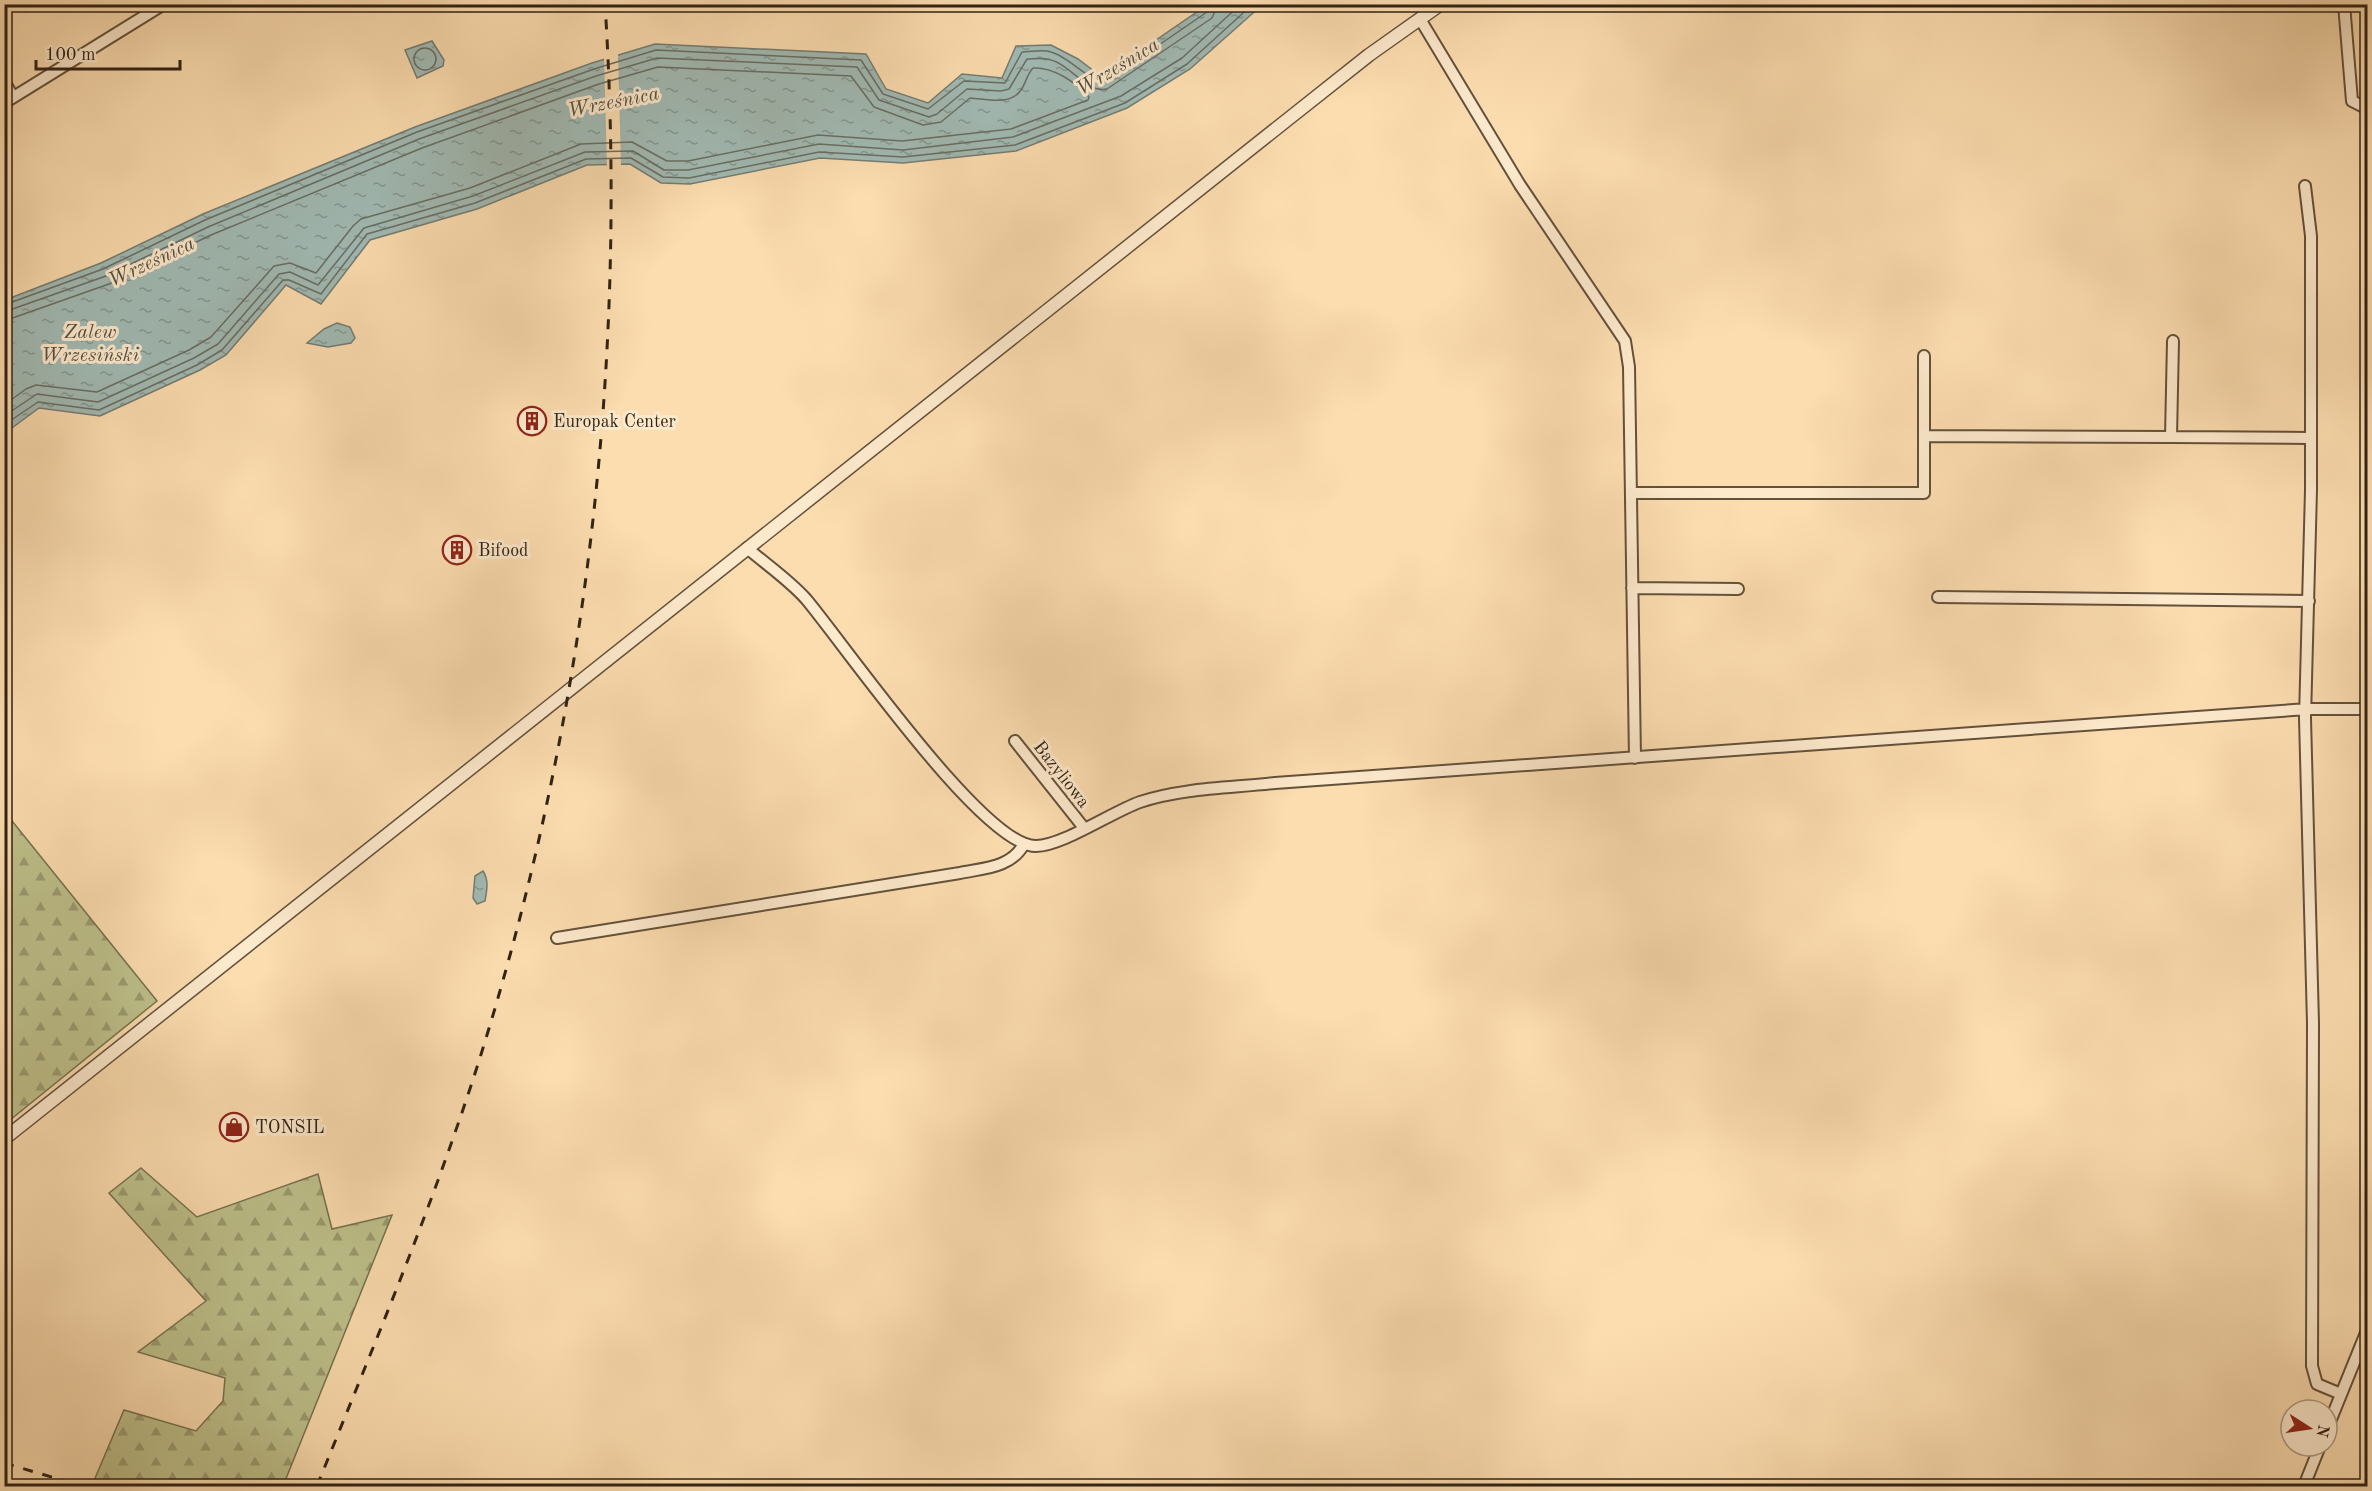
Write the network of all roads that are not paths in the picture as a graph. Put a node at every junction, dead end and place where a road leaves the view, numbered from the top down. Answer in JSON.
{"nodes":[{"id":1,"x":164,"y":4,"type":"edge"},
{"id":2,"x":1441,"y":4,"type":"edge"},
{"id":3,"x":2344,"y":4,"type":"edge"},
{"id":4,"x":1420,"y":19,"type":"junction"},
{"id":5,"x":4,"y":81,"type":"edge"},
{"id":6,"x":9,"y":100,"type":"edge"},
{"id":7,"x":2367,"y":109,"type":"edge"},
{"id":8,"x":2305,"y":186,"type":"dead end"},
{"id":9,"x":2173,"y":341,"type":"dead end"},
{"id":10,"x":1924,"y":356,"type":"dead end"},
{"id":11,"x":1925,"y":436,"type":"junction"},
{"id":12,"x":2171,"y":437,"type":"junction"},
{"id":13,"x":2310,"y":438,"type":"junction"},
{"id":14,"x":1631,"y":493,"type":"junction"},
{"id":15,"x":747,"y":548,"type":"junction"},
{"id":16,"x":1632,"y":588,"type":"junction"},
{"id":17,"x":1738,"y":589,"type":"dead end"},
{"id":18,"x":1938,"y":597,"type":"dead end"},
{"id":19,"x":2309,"y":601,"type":"junction"},
{"id":20,"x":2367,"y":709,"type":"edge"},
{"id":21,"x":2308,"y":710,"type":"junction"},
{"id":22,"x":1015,"y":741,"type":"dead end"},
{"id":23,"x":1635,"y":758,"type":"junction"},
{"id":24,"x":1084,"y":828,"type":"junction"},
{"id":25,"x":1024,"y":844,"type":"junction"},
{"id":26,"x":556,"y":938,"type":"dead end"},
{"id":27,"x":4,"y":1140,"type":"edge"},
{"id":28,"x":2367,"y":1328,"type":"edge"},
{"id":29,"x":2341,"y":1394,"type":"junction"},
{"id":30,"x":2339,"y":1399,"type":"edge"},
{"id":31,"x":2315,"y":1458,"type":"edge"},
{"id":32,"x":2304,"y":1486,"type":"edge"}],
"edges":[{"from":1,"to":6,"type":"street"},
{"from":2,"to":4,"type":"street"},
{"from":3,"to":7,"type":"street"},
{"from":4,"to":14,"type":"street"},
{"from":4,"to":15,"type":"street"},
{"from":5,"to":6,"type":"street"},
{"from":8,"to":13,"type":"street"},
{"from":9,"to":12,"type":"street"},
{"from":10,"to":11,"type":"street"},
{"from":11,"to":12,"type":"street"},
{"from":11,"to":14,"type":"street"},
{"from":12,"to":13,"type":"street"},
{"from":13,"to":19,"type":"street"},
{"from":14,"to":16,"type":"street"},
{"from":15,"to":25,"type":"street"},
{"from":15,"to":27,"type":"street"},
{"from":16,"to":17,"type":"street"},
{"from":16,"to":23,"type":"street"},
{"from":18,"to":19,"type":"street"},
{"from":19,"to":21,"type":"street"},
{"from":20,"to":21,"type":"street"},
{"from":21,"to":23,"type":"street"},
{"from":21,"to":29,"type":"street"},
{"from":22,"to":24,"type":"street","name":"Bazyliowa"},
{"from":23,"to":24,"type":"street"},
{"from":24,"to":25,"type":"street"},
{"from":25,"to":26,"type":"street"},
{"from":28,"to":29,"type":"street"},
{"from":29,"to":30,"type":"street"},
{"from":31,"to":32,"type":"street"}]}
